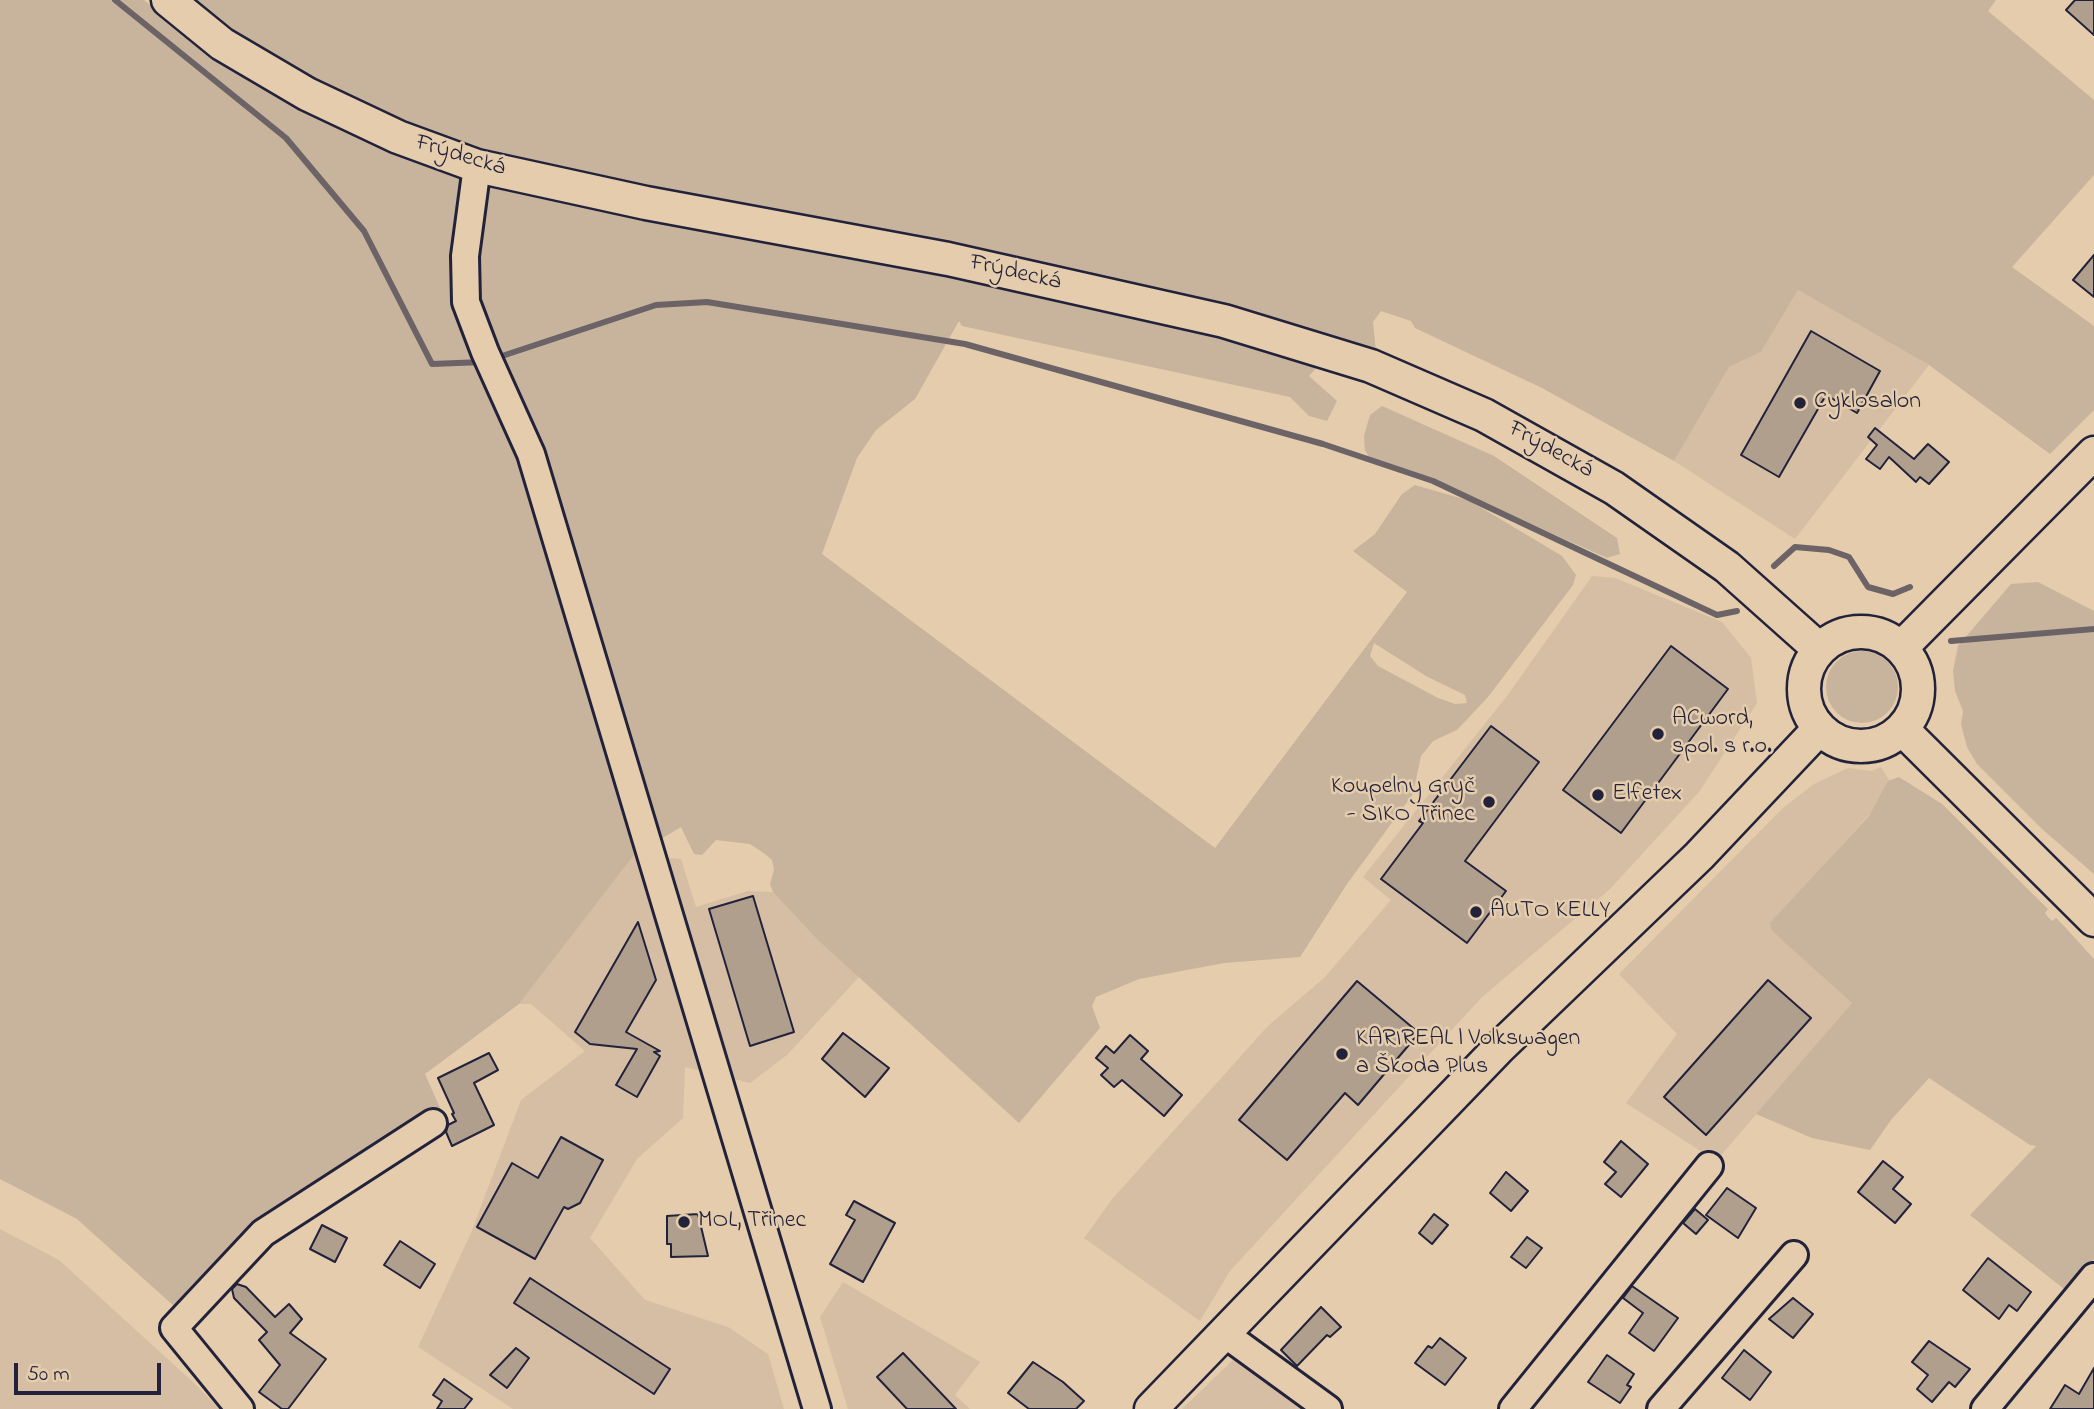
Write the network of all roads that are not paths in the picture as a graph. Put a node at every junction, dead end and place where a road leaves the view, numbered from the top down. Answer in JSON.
{"nodes":[{"id":1,"x":168,"y":0,"type":"edge"},
{"id":2,"x":477,"y":166,"type":"junction"},
{"id":3,"x":2094,"y":453,"type":"edge"},
{"id":4,"x":1902,"y":647,"type":"junction"},
{"id":5,"x":1819,"y":649,"type":"junction"},
{"id":6,"x":1819,"y":729,"type":"junction"},
{"id":7,"x":1902,"y":729,"type":"junction"},
{"id":8,"x":2094,"y":920,"type":"edge"},
{"id":9,"x":433,"y":1123,"type":"dead end"},
{"id":10,"x":1709,"y":1166,"type":"dead end"},
{"id":11,"x":1794,"y":1255,"type":"dead end"},
{"id":12,"x":2094,"y":1277,"type":"edge"},
{"id":13,"x":1224,"y":1334,"type":"junction"},
{"id":14,"x":240,"y":1409,"type":"edge"},
{"id":15,"x":817,"y":1409,"type":"edge"},
{"id":16,"x":1151,"y":1409,"type":"edge"},
{"id":17,"x":1328,"y":1409,"type":"edge"},
{"id":18,"x":1513,"y":1409,"type":"edge"},
{"id":19,"x":1661,"y":1409,"type":"edge"},
{"id":20,"x":1985,"y":1409,"type":"edge"}],
"edges":[{"from":1,"to":2,"type":"main road","name":"Frýdecká"},
{"from":2,"to":5,"type":"main road","name":"Frýdecká"},
{"from":2,"to":15,"type":"street"},
{"from":3,"to":4,"type":"main road"},
{"from":4,"to":5,"type":"main road"},
{"from":4,"to":7,"type":"main road"},
{"from":5,"to":6,"type":"main road"},
{"from":6,"to":7,"type":"main road"},
{"from":6,"to":13,"type":"main road"},
{"from":7,"to":8,"type":"main road"},
{"from":9,"to":14,"type":"street"},
{"from":10,"to":18,"type":"street"},
{"from":11,"to":19,"type":"street"},
{"from":12,"to":20,"type":"street"},
{"from":13,"to":16,"type":"main road"},
{"from":13,"to":17,"type":"street"}]}
